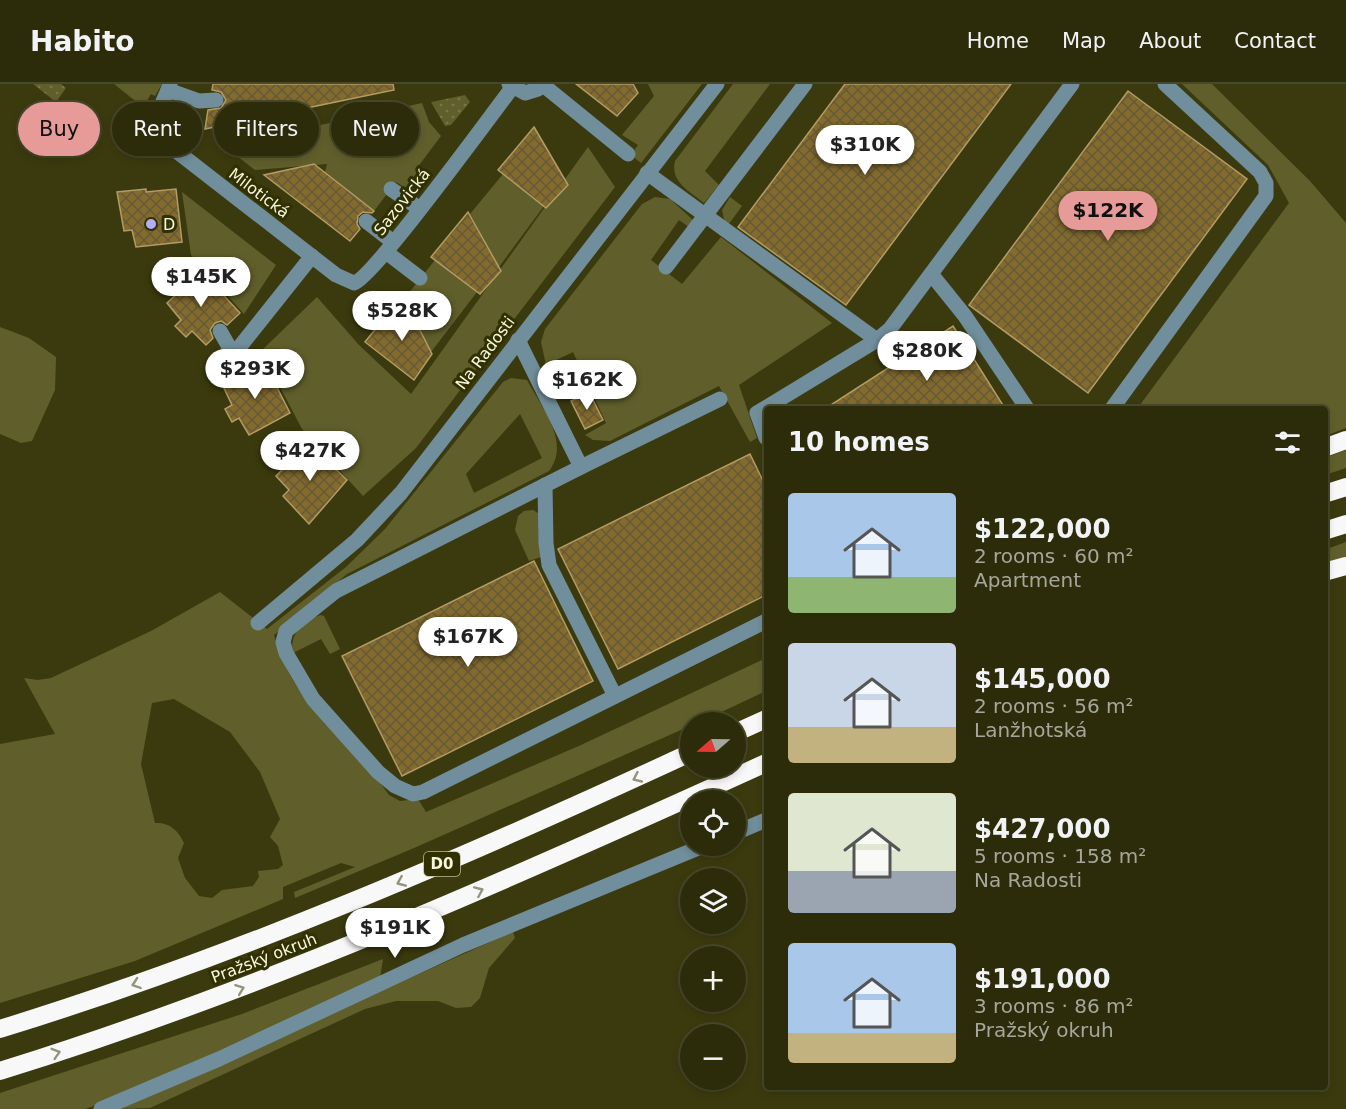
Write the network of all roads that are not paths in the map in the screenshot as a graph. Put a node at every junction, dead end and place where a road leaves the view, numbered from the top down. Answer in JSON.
{"nodes":[{"id":1,"x":544,"y":84,"type":"edge"},
{"id":2,"x":717,"y":84,"type":"edge"},
{"id":3,"x":805,"y":84,"type":"edge"},
{"id":4,"x":1072,"y":84,"type":"edge"},
{"id":5,"x":1165,"y":84,"type":"edge"},
{"id":6,"x":510,"y":86,"type":"edge"},
{"id":7,"x":169,"y":87,"type":"edge"},
{"id":8,"x":216,"y":100,"type":"dead end"},
{"id":9,"x":628,"y":154,"type":"dead end"},
{"id":10,"x":647,"y":173,"type":"junction"},
{"id":11,"x":391,"y":189,"type":"dead end"},
{"id":12,"x":420,"y":209,"type":"junction"},
{"id":13,"x":706,"y":214,"type":"junction"},
{"id":14,"x":366,"y":221,"type":"dead end"},
{"id":15,"x":389,"y":247,"type":"junction"},
{"id":16,"x":312,"y":256,"type":"junction"},
{"id":17,"x":666,"y":267,"type":"dead end"},
{"id":18,"x":932,"y":275,"type":"junction"},
{"id":19,"x":420,"y":278,"type":"dead end"},
{"id":20,"x":362,"y":280,"type":"joint"},
{"id":21,"x":220,"y":332,"type":"dead end"},
{"id":22,"x":518,"y":340,"type":"junction"},
{"id":23,"x":877,"y":340,"type":"junction"},
{"id":24,"x":234,"y":354,"type":"junction"},
{"id":25,"x":244,"y":373,"type":"dead end"},
{"id":26,"x":720,"y":399,"type":"dead end"},
{"id":27,"x":769,"y":406,"type":"edge"},
{"id":28,"x":1025,"y":406,"type":"edge"},
{"id":29,"x":1114,"y":406,"type":"edge"},
{"id":30,"x":764,"y":409,"type":"edge"},
{"id":31,"x":764,"y":432,"type":"edge"},
{"id":32,"x":1346,"y":440,"type":"edge"},
{"id":33,"x":1328,"y":447,"type":"edge"},
{"id":34,"x":581,"y":466,"type":"junction"},
{"id":35,"x":545,"y":485,"type":"junction"},
{"id":36,"x":1346,"y":487,"type":"edge"},
{"id":37,"x":1328,"y":494,"type":"edge"},
{"id":38,"x":1346,"y":524,"type":"edge"},
{"id":39,"x":1328,"y":530,"type":"edge"},
{"id":40,"x":1346,"y":566,"type":"edge"},
{"id":41,"x":1328,"y":571,"type":"edge"},
{"id":42,"x":258,"y":622,"type":"dead end"},
{"id":43,"x":764,"y":622,"type":"edge"},
{"id":44,"x":615,"y":696,"type":"junction"},
{"id":45,"x":764,"y":720,"type":"edge"},
{"id":46,"x":746,"y":728,"type":"edge"},
{"id":47,"x":680,"y":757,"type":"edge"},
{"id":48,"x":764,"y":764,"type":"edge"},
{"id":49,"x":746,"y":769,"type":"edge"},
{"id":50,"x":718,"y":778,"type":"edge"},
{"id":51,"x":764,"y":821,"type":"edge"},
{"id":52,"x":746,"y":828,"type":"edge"},
{"id":53,"x":680,"y":855,"type":"edge"},
{"id":54,"x":0,"y":1029,"type":"edge"},
{"id":55,"x":0,"y":1071,"type":"edge"},
{"id":56,"x":101,"y":1109,"type":"edge"}],
"edges":[{"from":1,"to":6,"type":"street","name":"Sazovická"},
{"from":1,"to":9,"type":"street"},
{"from":2,"to":10,"type":"street","name":"Na Radosti"},
{"from":3,"to":13,"type":"street"},
{"from":4,"to":18,"type":"street"},
{"from":5,"to":29,"type":"street"},
{"from":6,"to":12,"type":"street","name":"Sazovická"},
{"from":7,"to":8,"type":"street"},
{"from":7,"to":16,"type":"street","name":"Milotická"},
{"from":10,"to":13,"type":"street"},
{"from":10,"to":22,"type":"street","name":"Na Radosti"},
{"from":11,"to":12,"type":"street"},
{"from":12,"to":15,"type":"street","name":"Sazovická"},
{"from":13,"to":17,"type":"street"},
{"from":13,"to":23,"type":"street"},
{"from":14,"to":15,"type":"street"},
{"from":15,"to":19,"type":"street"},
{"from":15,"to":20,"type":"street","name":"Sazovická"},
{"from":16,"to":20,"type":"street","name":"Milotická"},
{"from":16,"to":24,"type":"street"},
{"from":18,"to":23,"type":"street"},
{"from":18,"to":28,"type":"street"},
{"from":21,"to":24,"type":"street"},
{"from":22,"to":34,"type":"street"},
{"from":22,"to":42,"type":"street","name":"Na Radosti"},
{"from":23,"to":27,"type":"street"},
{"from":24,"to":25,"type":"street"},
{"from":26,"to":34,"type":"street"},
{"from":30,"to":31,"type":"street"},
{"from":32,"to":33,"type":"highway"},
{"from":34,"to":35,"type":"street"},
{"from":35,"to":44,"type":"street"},
{"from":35,"to":44,"type":"street"},
{"from":36,"to":37,"type":"highway"},
{"from":38,"to":39,"type":"highway"},
{"from":40,"to":41,"type":"highway"},
{"from":43,"to":44,"type":"street"},
{"from":45,"to":46,"type":"highway"},
{"from":47,"to":54,"type":"highway","name":"Pražský okruh","number":"D0","one_way":true},
{"from":48,"to":49,"type":"highway","name":"Pražský okruh","number":"D0"},
{"from":55,"to":50,"type":"highway","name":"Pražský okruh","number":"D0","one_way":true},
{"from":51,"to":52,"type":"street"},
{"from":53,"to":56,"type":"street"}]}
